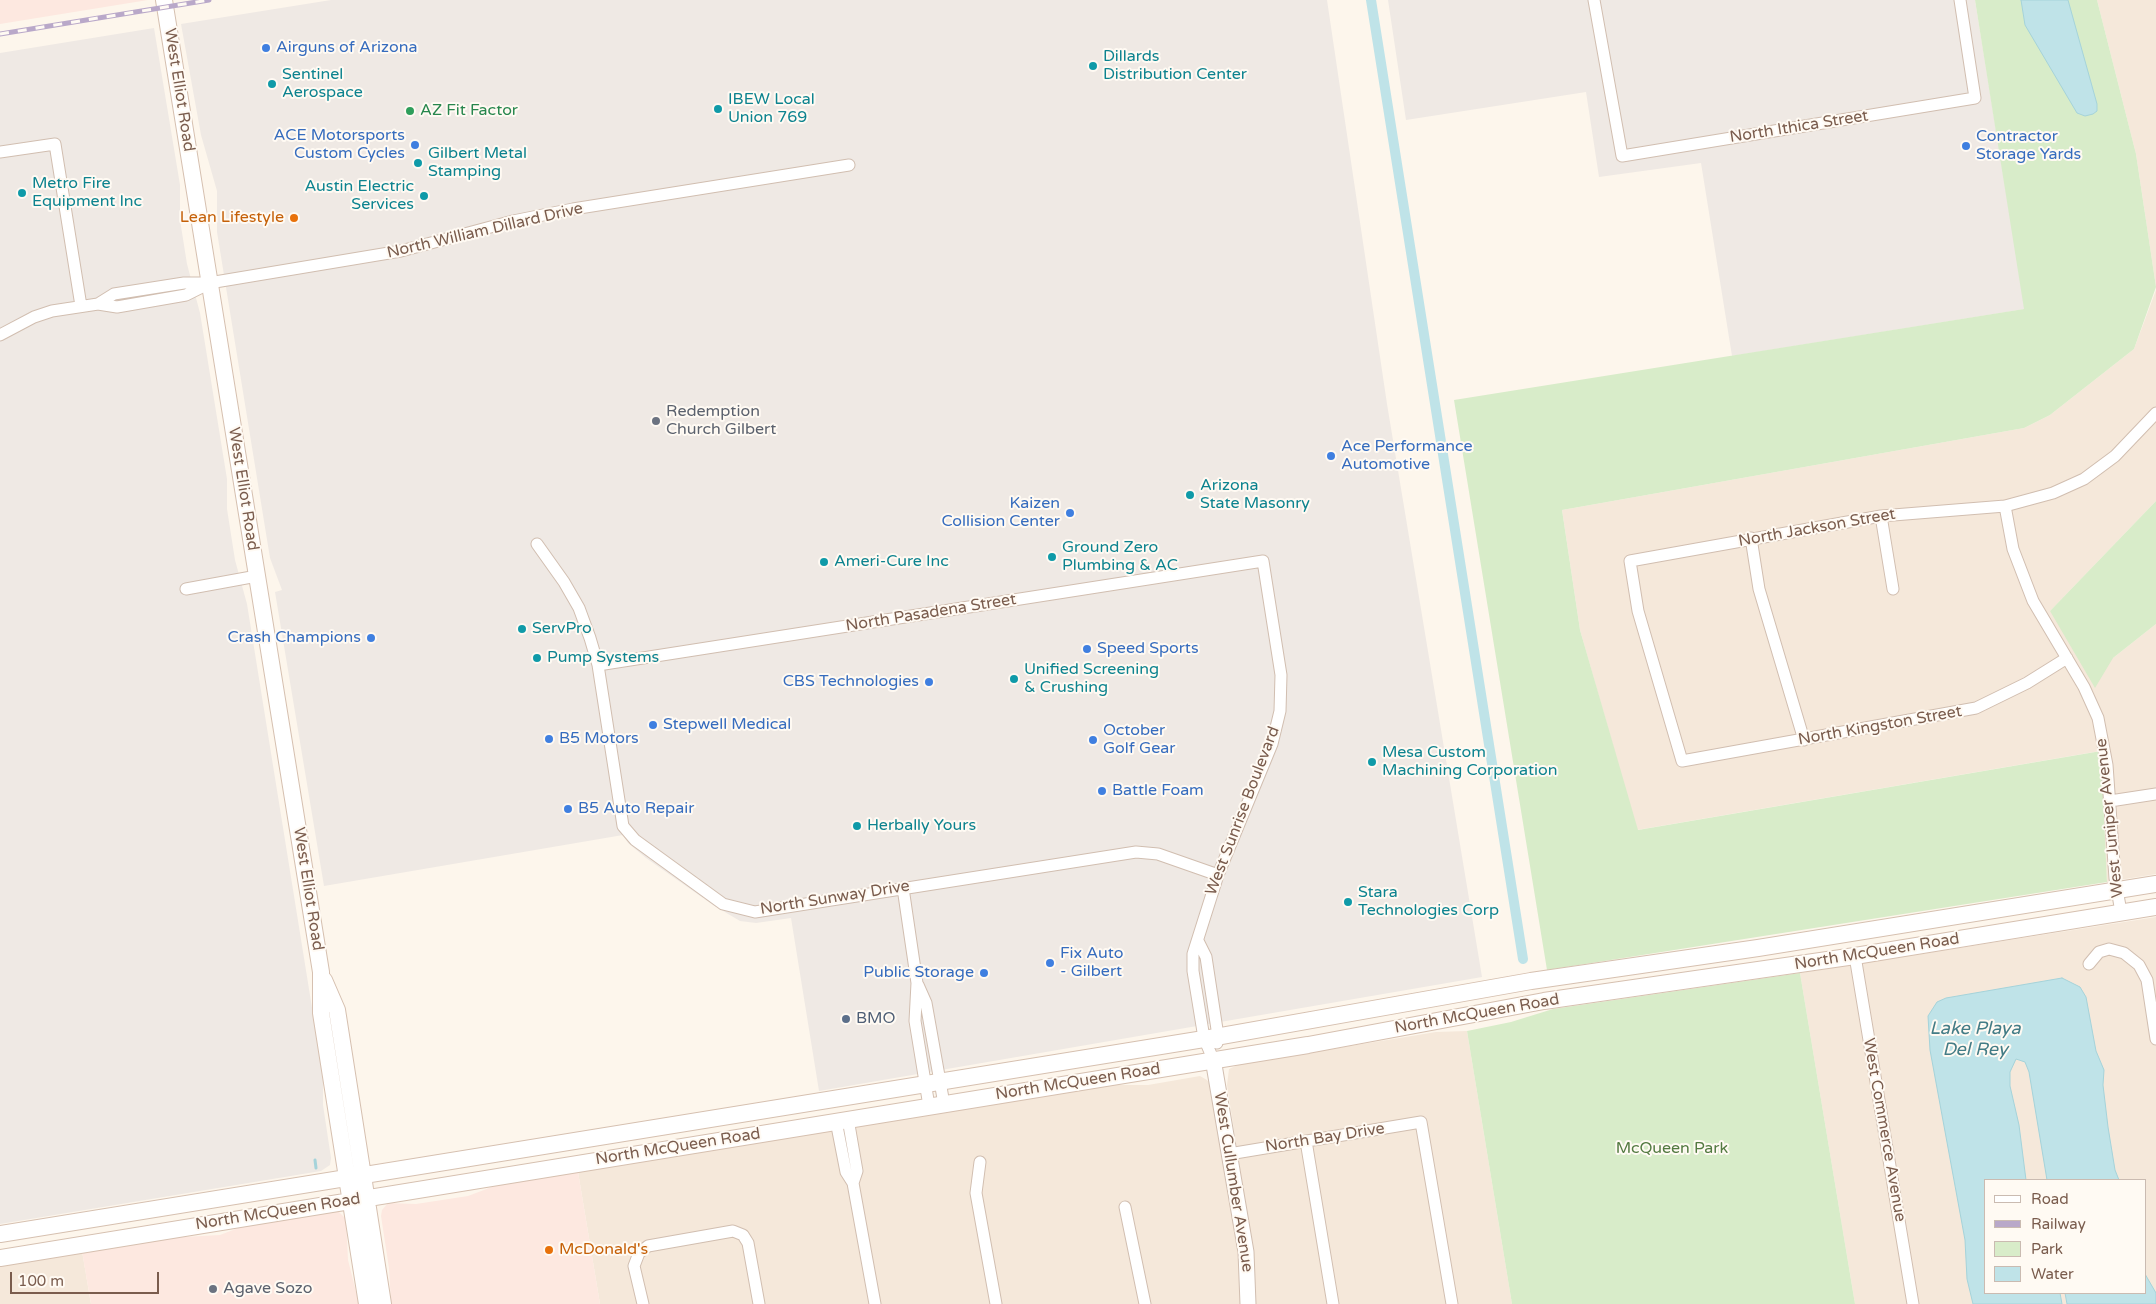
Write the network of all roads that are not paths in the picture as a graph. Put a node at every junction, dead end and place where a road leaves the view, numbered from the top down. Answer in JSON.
{"nodes":[{"id":1,"x":1594,"y":0,"type":"edge"},
{"id":2,"x":1960,"y":0,"type":"edge"},
{"id":3,"x":165,"y":4,"type":"edge"},
{"id":4,"x":0,"y":152,"type":"edge"},
{"id":5,"x":849,"y":164,"type":"dead end"},
{"id":6,"x":210,"y":283,"type":"junction"},
{"id":7,"x":81,"y":306,"type":"junction"},
{"id":8,"x":0,"y":335,"type":"edge"},
{"id":9,"x":2156,"y":413,"type":"edge"},
{"id":10,"x":2005,"y":506,"type":"junction"},
{"id":11,"x":1881,"y":516,"type":"junction"},
{"id":12,"x":1751,"y":538,"type":"junction"},
{"id":13,"x":537,"y":544,"type":"dead end"},
{"id":14,"x":1264,"y":561,"type":"joint"},
{"id":15,"x":257,"y":576,"type":"junction"},
{"id":16,"x":186,"y":589,"type":"dead end"},
{"id":17,"x":1893,"y":589,"type":"dead end"},
{"id":18,"x":2067,"y":658,"type":"junction"},
{"id":19,"x":598,"y":666,"type":"junction"},
{"id":20,"x":1804,"y":740,"type":"junction"},
{"id":21,"x":1682,"y":761,"type":"joint"},
{"id":22,"x":2156,"y":794,"type":"edge"},
{"id":23,"x":2110,"y":802,"type":"junction"},
{"id":24,"x":1218,"y":875,"type":"junction"},
{"id":25,"x":2156,"y":884,"type":"edge"},
{"id":26,"x":903,"y":888,"type":"junction"},
{"id":27,"x":2118,"y":890,"type":"junction"},
{"id":28,"x":2156,"y":907,"type":"edge"},
{"id":29,"x":2121,"y":912,"type":"junction"},
{"id":30,"x":1758,"y":948,"type":"junction"},
{"id":31,"x":1855,"y":956,"type":"junction"},
{"id":32,"x":2089,"y":964,"type":"dead end"},
{"id":33,"x":1762,"y":970,"type":"junction"},
{"id":34,"x":1532,"y":981,"type":"junction"},
{"id":35,"x":1535,"y":1003,"type":"junction"},
{"id":36,"x":1211,"y":1037,"type":"junction"},
{"id":37,"x":2156,"y":1039,"type":"edge"},
{"id":38,"x":1213,"y":1059,"type":"junction"},
{"id":39,"x":933,"y":1083,"type":"junction"},
{"id":40,"x":937,"y":1105,"type":"junction"},
{"id":41,"x":842,"y":1120,"type":"junction"},
{"id":42,"x":648,"y":1129,"type":"junction"},
{"id":43,"x":1306,"y":1141,"type":"junction"},
{"id":44,"x":651,"y":1151,"type":"junction"},
{"id":45,"x":1229,"y":1154,"type":"junction"},
{"id":46,"x":980,"y":1162,"type":"dead end"},
{"id":47,"x":354,"y":1176,"type":"junction"},
{"id":48,"x":358,"y":1199,"type":"junction"},
{"id":49,"x":1126,"y":1207,"type":"dead end"},
{"id":50,"x":92,"y":1219,"type":"junction"},
{"id":51,"x":0,"y":1234,"type":"edge"},
{"id":52,"x":101,"y":1241,"type":"junction"},
{"id":53,"x":0,"y":1258,"type":"edge"},
{"id":54,"x":368,"y":1304,"type":"edge"},
{"id":55,"x":383,"y":1304,"type":"edge"},
{"id":56,"x":643,"y":1304,"type":"edge"},
{"id":57,"x":760,"y":1304,"type":"edge"},
{"id":58,"x":875,"y":1304,"type":"edge"},
{"id":59,"x":996,"y":1304,"type":"edge"},
{"id":60,"x":1145,"y":1304,"type":"edge"},
{"id":61,"x":1248,"y":1304,"type":"edge"},
{"id":62,"x":1333,"y":1304,"type":"edge"},
{"id":63,"x":1452,"y":1304,"type":"edge"},
{"id":64,"x":1913,"y":1304,"type":"edge"}],
"edges":[{"from":1,"to":2,"type":"street","name":"North Ithica Street"},
{"from":3,"to":6,"type":"main road","name":"West Elliot Road"},
{"from":4,"to":7,"type":"street"},
{"from":5,"to":6,"type":"street","name":"North William Dillard Drive"},
{"from":6,"to":7,"type":"street","name":"North William Dillard Drive"},
{"from":6,"to":15,"type":"main road","name":"West Elliot Road"},
{"from":7,"to":8,"type":"street","name":"North William Dillard Drive"},
{"from":9,"to":10,"type":"street","name":"North Jackson Street"},
{"from":10,"to":11,"type":"street","name":"North Jackson Street"},
{"from":10,"to":18,"type":"street","name":"West Juniper Avenue"},
{"from":11,"to":12,"type":"street","name":"North Jackson Street"},
{"from":11,"to":17,"type":"street"},
{"from":12,"to":20,"type":"street"},
{"from":12,"to":21,"type":"street","name":"North Jackson Street"},
{"from":13,"to":19,"type":"street","name":"North Sunway Drive"},
{"from":14,"to":19,"type":"street","name":"North Pasadena Street"},
{"from":14,"to":24,"type":"street","name":"West Sunrise Boulevard"},
{"from":15,"to":16,"type":"street"},
{"from":15,"to":47,"type":"main road","name":"West Elliot Road"},
{"from":18,"to":20,"type":"street","name":"North Kingston Street"},
{"from":18,"to":23,"type":"street","name":"West Juniper Avenue"},
{"from":19,"to":26,"type":"street","name":"North Sunway Drive"},
{"from":20,"to":21,"type":"street","name":"North Kingston Street"},
{"from":22,"to":23,"type":"street"},
{"from":23,"to":27,"type":"street","name":"West Juniper Avenue"},
{"from":24,"to":26,"type":"street","name":"North Sunway Drive"},
{"from":24,"to":36,"type":"street","name":"West Sunrise Boulevard"},
{"from":25,"to":27,"type":"main road","name":"North McQueen Road"},
{"from":26,"to":39,"type":"street"},
{"from":27,"to":29,"type":"street","name":"West Juniper Avenue"},
{"from":27,"to":30,"type":"main road","name":"North McQueen Road"},
{"from":28,"to":29,"type":"main road","name":"North McQueen Road"},
{"from":29,"to":31,"type":"main road","name":"North McQueen Road"},
{"from":30,"to":33,"type":"main road"},
{"from":30,"to":34,"type":"main road","name":"North McQueen Road"},
{"from":31,"to":33,"type":"main road","name":"North McQueen Road"},
{"from":31,"to":64,"type":"street","name":"West Commerce Avenue"},
{"from":32,"to":37,"type":"street"},
{"from":33,"to":35,"type":"main road","name":"North McQueen Road"},
{"from":34,"to":35,"type":"main road"},
{"from":34,"to":36,"type":"main road","name":"North McQueen Road"},
{"from":35,"to":38,"type":"main road","name":"North McQueen Road"},
{"from":36,"to":38,"type":"street","name":"West Sunrise Boulevard"},
{"from":36,"to":39,"type":"main road","name":"North McQueen Road"},
{"from":38,"to":40,"type":"main road","name":"North McQueen Road"},
{"from":38,"to":45,"type":"street","name":"West Cullumber Avenue"},
{"from":39,"to":40,"type":"street"},
{"from":39,"to":40,"type":"street"},
{"from":39,"to":42,"type":"main road","name":"North McQueen Road"},
{"from":40,"to":41,"type":"main road","name":"North McQueen Road"},
{"from":41,"to":44,"type":"main road","name":"North McQueen Road"},
{"from":41,"to":58,"type":"street"},
{"from":42,"to":44,"type":"main road"},
{"from":42,"to":47,"type":"main road","name":"North McQueen Road"},
{"from":43,"to":45,"type":"street","name":"North Bay Drive"},
{"from":43,"to":62,"type":"street"},
{"from":43,"to":63,"type":"street","name":"North Bay Drive"},
{"from":44,"to":48,"type":"main road","name":"North McQueen Road"},
{"from":45,"to":61,"type":"street","name":"West Cullumber Avenue"},
{"from":46,"to":59,"type":"street"},
{"from":47,"to":48,"type":"main road","name":"West Elliot Road"},
{"from":47,"to":50,"type":"main road","name":"North McQueen Road"},
{"from":48,"to":52,"type":"main road","name":"North McQueen Road"},
{"from":48,"to":54,"type":"main road","name":"West Elliot Road"},
{"from":48,"to":55,"type":"main road","name":"West Elliot Road"},
{"from":49,"to":60,"type":"street"},
{"from":50,"to":51,"type":"main road","name":"North McQueen Road"},
{"from":50,"to":52,"type":"main road"},
{"from":52,"to":53,"type":"main road","name":"North McQueen Road"},
{"from":56,"to":57,"type":"street"}]}
